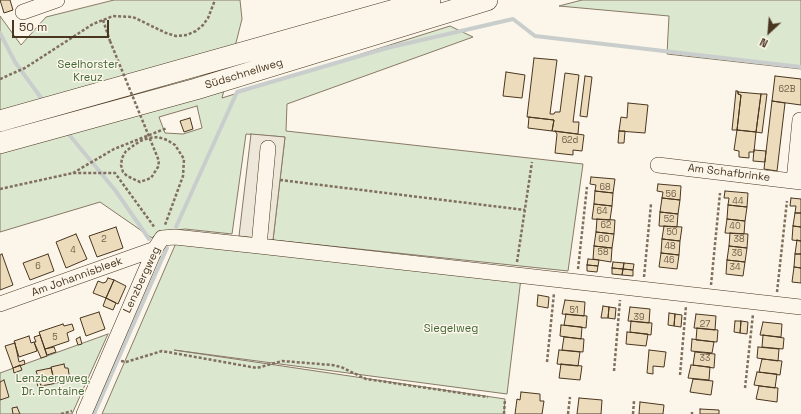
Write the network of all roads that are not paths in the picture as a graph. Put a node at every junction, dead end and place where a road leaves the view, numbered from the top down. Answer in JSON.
{"nodes":[{"id":1,"x":57,"y":0,"type":"edge"},
{"id":2,"x":430,"y":0,"type":"edge"},
{"id":3,"x":486,"y":0,"type":"edge"},
{"id":4,"x":23,"y":12,"type":"dead end"},
{"id":5,"x":8,"y":119,"type":"edge"},
{"id":6,"x":800,"y":120,"type":"dead end"},
{"id":7,"x":0,"y":143,"type":"edge"},
{"id":8,"x":268,"y":148,"type":"dead end"},
{"id":9,"x":658,"y":165,"type":"dead end"},
{"id":10,"x":798,"y":181,"type":"edge"},
{"id":11,"x":158,"y":244,"type":"junction"},
{"id":12,"x":259,"y":246,"type":"junction"},
{"id":13,"x":0,"y":304,"type":"edge"},
{"id":14,"x":801,"y":307,"type":"edge"},
{"id":15,"x":84,"y":414,"type":"edge"}],
"edges":[{"from":1,"to":4,"type":"street"},
{"from":2,"to":5,"type":"highway","name":"Südschnellweg"},
{"from":3,"to":7,"type":"highway","name":"Südschnellweg"},
{"from":6,"to":10,"type":"street"},
{"from":8,"to":12,"type":"street"},
{"from":9,"to":10,"type":"street","name":"Am Schafbrinke"},
{"from":11,"to":12,"type":"street"},
{"from":11,"to":13,"type":"street","name":"Am Johannisbleek"},
{"from":11,"to":15,"type":"street","name":"Lenzbergweg"},
{"from":12,"to":14,"type":"street"}]}
